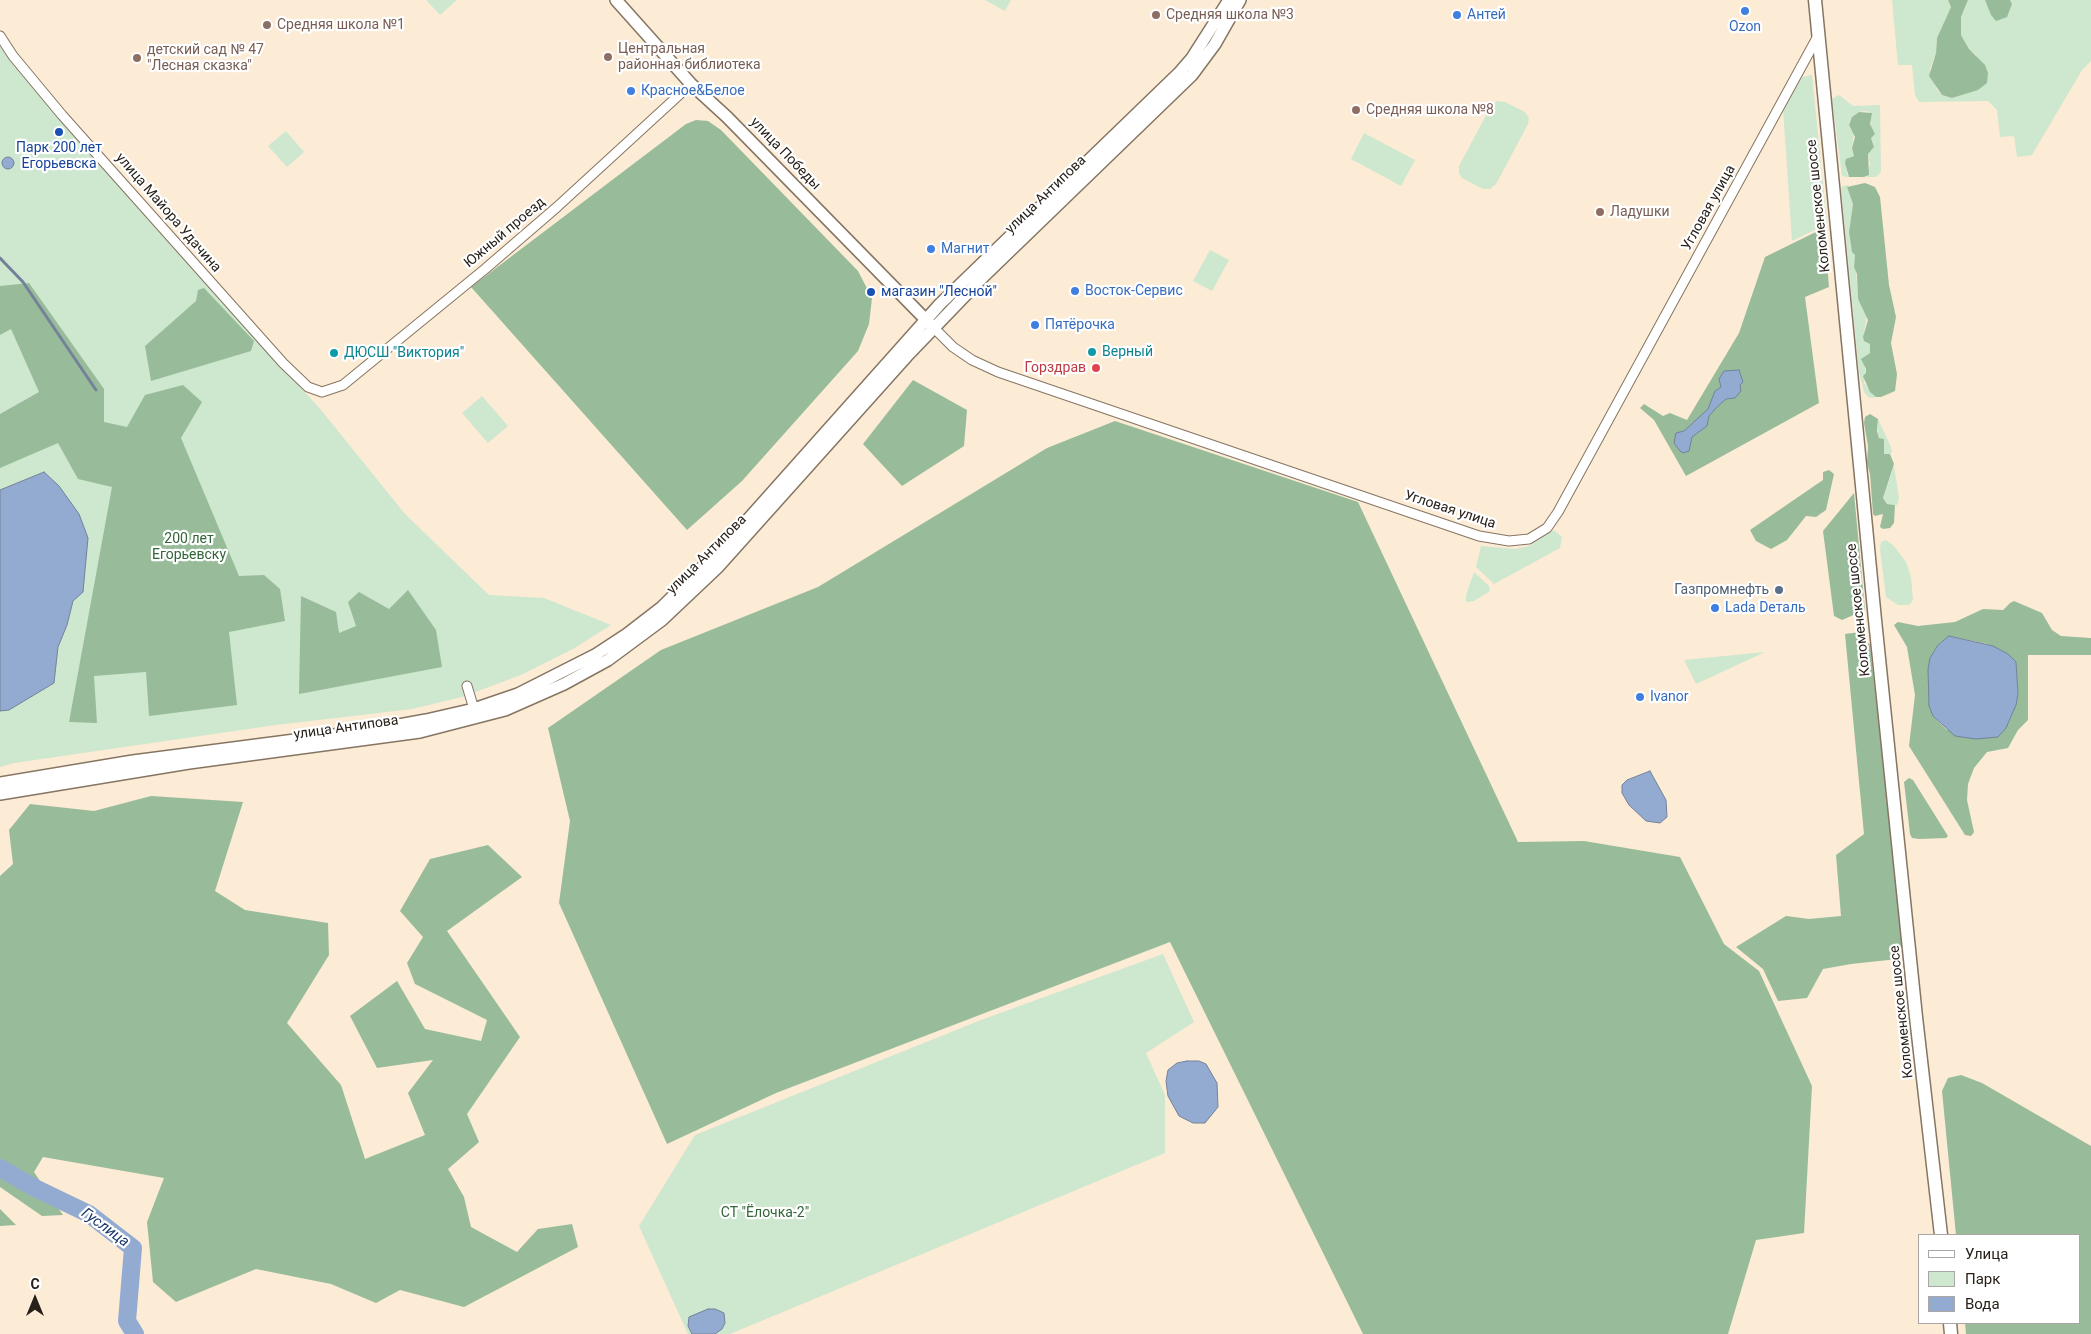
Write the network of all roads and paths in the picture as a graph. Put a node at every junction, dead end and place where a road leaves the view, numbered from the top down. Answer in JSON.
{"nodes":[{"id":1,"x":616,"y":0,"type":"edge"},
{"id":2,"x":1229,"y":0,"type":"edge"},
{"id":3,"x":1240,"y":0,"type":"edge"},
{"id":4,"x":1815,"y":0,"type":"edge"},
{"id":5,"x":1819,"y":34,"type":"junction"},
{"id":6,"x":0,"y":36,"type":"edge"},
{"id":7,"x":691,"y":84,"type":"junction"},
{"id":8,"x":930,"y":324,"type":"junction"},
{"id":9,"x":328,"y":392,"type":"joint"},
{"id":10,"x":466,"y":686,"type":"dead end"},
{"id":11,"x":474,"y":709,"type":"junction"},
{"id":12,"x":0,"y":783,"type":"edge"},
{"id":13,"x":0,"y":794,"type":"edge"},
{"id":14,"x":1942,"y":1234,"type":"edge"}],
"edges":[{"from":1,"to":7,"type":"main road","name":"улица Победы"},
{"from":2,"to":8,"type":"main road","name":"улица Антипова"},
{"from":3,"to":8,"type":"main road","name":"улица Антипова"},
{"from":4,"to":5,"type":"main road","name":"Коломенское шоссе"},
{"from":5,"to":8,"type":"street","name":"Угловая улица"},
{"from":5,"to":14,"type":"main road","name":"Коломенское шоссе"},
{"from":6,"to":9,"type":"street","name":"улица Майора Удачина"},
{"from":7,"to":8,"type":"main road","name":"улица Победы"},
{"from":7,"to":9,"type":"street","name":"Южный проезд"},
{"from":8,"to":11,"type":"main road","name":"улица Антипова"},
{"from":8,"to":13,"type":"main road","name":"улица Антипова"},
{"from":10,"to":11,"type":"street"},
{"from":11,"to":12,"type":"main road","name":"улица Антипова"}]}
